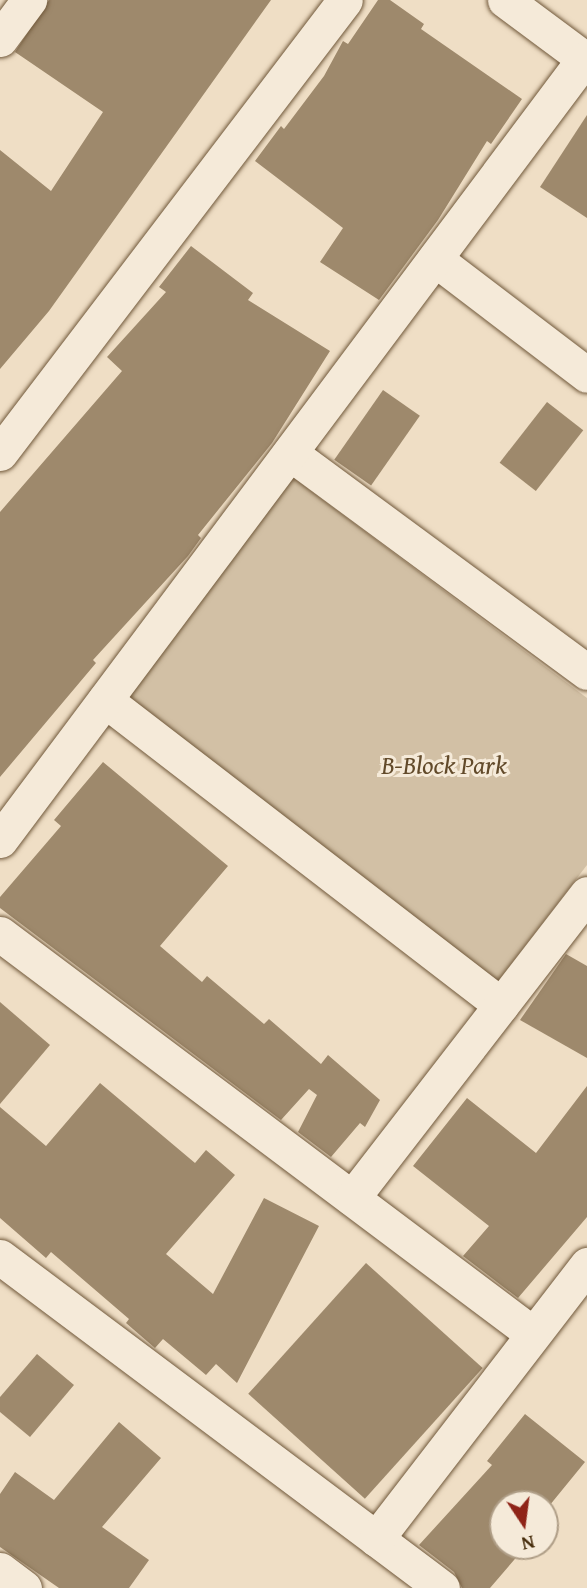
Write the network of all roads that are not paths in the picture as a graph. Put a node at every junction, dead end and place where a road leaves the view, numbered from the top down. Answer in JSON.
{"nodes":[{"id":1,"x":29,"y":0,"type":"edge"},
{"id":2,"x":345,"y":0,"type":"edge"},
{"id":3,"x":505,"y":0,"type":"edge"},
{"id":4,"x":0,"y":38,"type":"edge"},
{"id":5,"x":586,"y":60,"type":"edge"},
{"id":6,"x":435,"y":259,"type":"junction"},
{"id":7,"x":587,"y":375,"type":"edge"},
{"id":8,"x":0,"y":453,"type":"edge"},
{"id":9,"x":290,"y":453,"type":"junction"},
{"id":10,"x":587,"y":672,"type":"edge"},
{"id":11,"x":104,"y":700,"type":"junction"},
{"id":12,"x":0,"y":840,"type":"edge"},
{"id":13,"x":587,"y":894,"type":"edge"},
{"id":14,"x":0,"y":934,"type":"edge"},
{"id":15,"x":501,"y":1004,"type":"junction"},
{"id":16,"x":352,"y":1198,"type":"junction"},
{"id":17,"x":0,"y":1256,"type":"edge"},
{"id":18,"x":587,"y":1265,"type":"edge"},
{"id":19,"x":533,"y":1334,"type":"junction"},
{"id":20,"x":376,"y":1538,"type":"junction"},
{"id":21,"x":0,"y":1570,"type":"edge"},
{"id":22,"x":24,"y":1588,"type":"edge"},
{"id":23,"x":442,"y":1588,"type":"edge"}],
"edges":[{"from":1,"to":4,"type":"street"},
{"from":2,"to":8,"type":"street"},
{"from":3,"to":5,"type":"street"},
{"from":5,"to":6,"type":"street"},
{"from":6,"to":7,"type":"street"},
{"from":6,"to":9,"type":"street"},
{"from":9,"to":10,"type":"street"},
{"from":9,"to":11,"type":"street"},
{"from":11,"to":12,"type":"street"},
{"from":11,"to":15,"type":"street"},
{"from":13,"to":15,"type":"street"},
{"from":14,"to":16,"type":"street"},
{"from":15,"to":16,"type":"street"},
{"from":16,"to":19,"type":"street"},
{"from":17,"to":20,"type":"street"},
{"from":18,"to":19,"type":"street"},
{"from":19,"to":20,"type":"street"},
{"from":20,"to":23,"type":"street"},
{"from":21,"to":22,"type":"street"}]}
